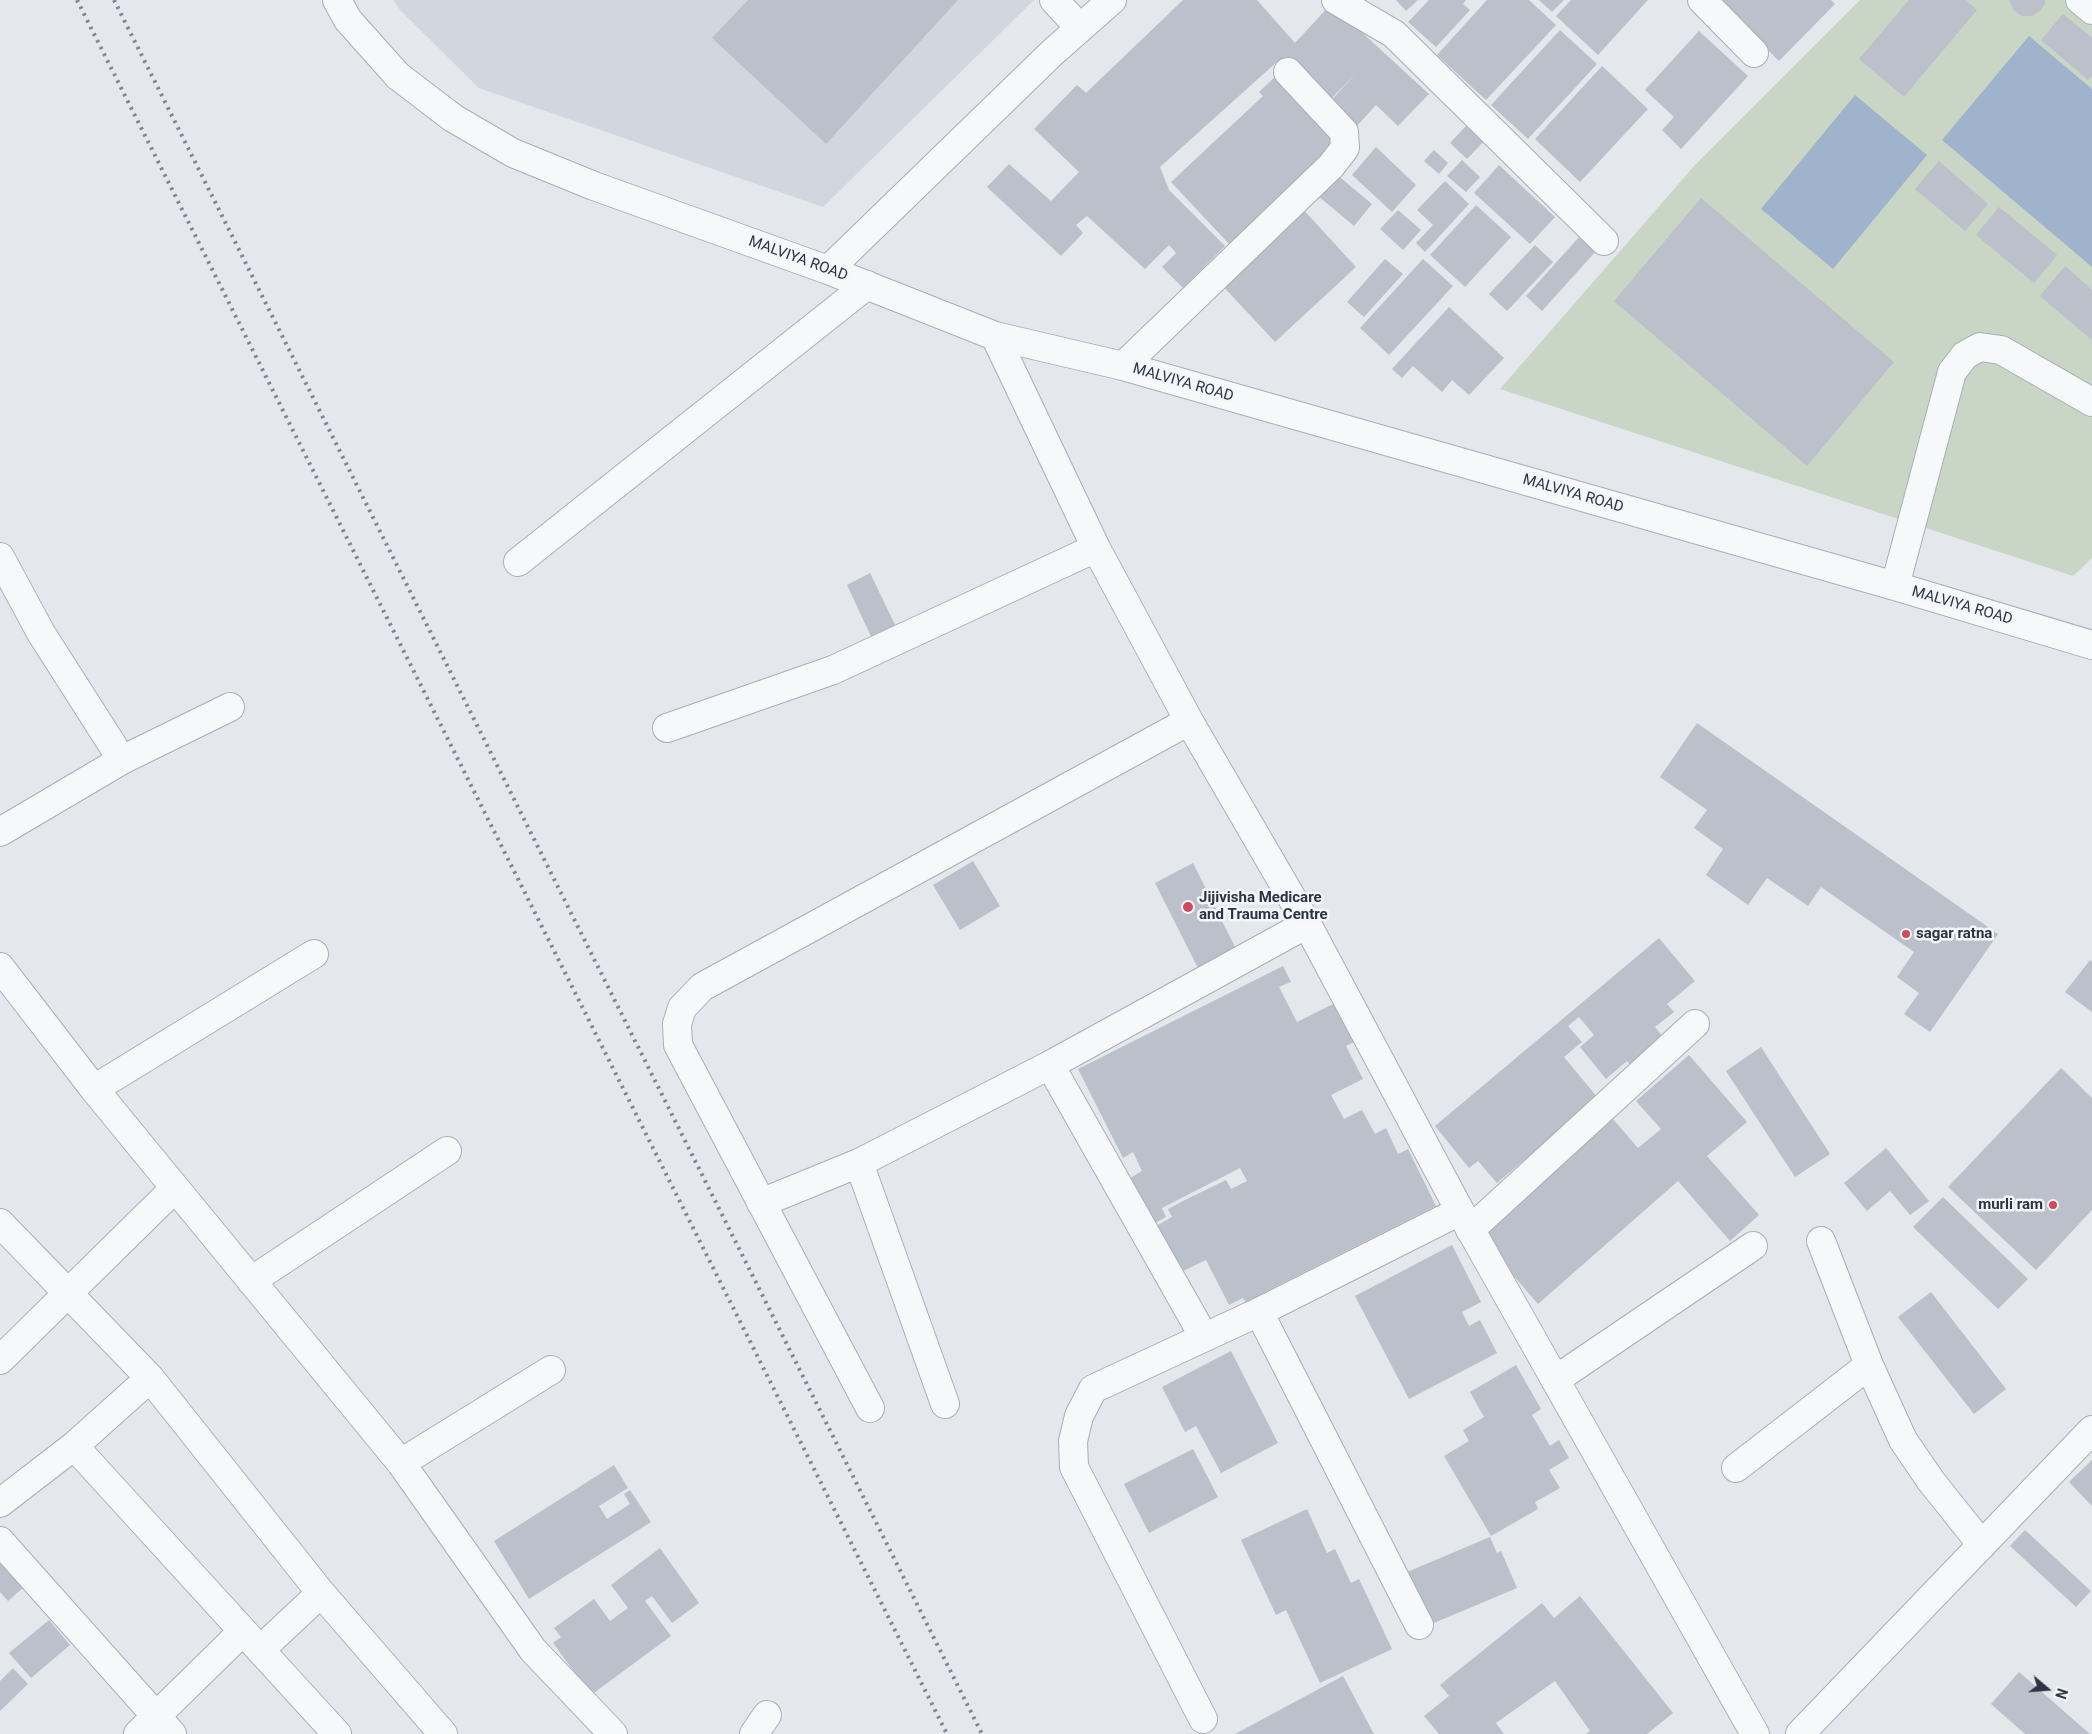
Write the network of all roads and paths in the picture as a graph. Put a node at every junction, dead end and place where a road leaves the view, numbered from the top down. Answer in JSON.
{"nodes":[{"id":1,"x":337,"y":0,"type":"edge"},
{"id":2,"x":1054,"y":0,"type":"edge"},
{"id":3,"x":1112,"y":0,"type":"edge"},
{"id":4,"x":1336,"y":0,"type":"edge"},
{"id":5,"x":1702,"y":0,"type":"edge"},
{"id":6,"x":2080,"y":0,"type":"edge"},
{"id":7,"x":2092,"y":10,"type":"edge"},
{"id":8,"x":1080,"y":28,"type":"junction"},
{"id":9,"x":1754,"y":53,"type":"dead end"},
{"id":10,"x":1288,"y":72,"type":"dead end"},
{"id":11,"x":1604,"y":241,"type":"dead end"},
{"id":12,"x":828,"y":270,"type":"junction"},
{"id":13,"x":868,"y":285,"type":"junction"},
{"id":14,"x":995,"y":336,"type":"junction"},
{"id":15,"x":1123,"y":366,"type":"junction"},
{"id":16,"x":2092,"y":402,"type":"edge"},
{"id":17,"x":1096,"y":548,"type":"junction"},
{"id":18,"x":0,"y":557,"type":"edge"},
{"id":19,"x":518,"y":562,"type":"dead end"},
{"id":20,"x":1895,"y":586,"type":"junction"},
{"id":21,"x":2092,"y":645,"type":"edge"},
{"id":22,"x":230,"y":708,"type":"dead end"},
{"id":23,"x":1189,"y":721,"type":"junction"},
{"id":24,"x":667,"y":728,"type":"dead end"},
{"id":25,"x":122,"y":760,"type":"junction"},
{"id":26,"x":0,"y":832,"type":"edge"},
{"id":27,"x":1307,"y":924,"type":"junction"},
{"id":28,"x":314,"y":954,"type":"dead end"},
{"id":29,"x":0,"y":968,"type":"edge"},
{"id":30,"x":1695,"y":1024,"type":"dead end"},
{"id":31,"x":1050,"y":1065,"type":"junction"},
{"id":32,"x":94,"y":1089,"type":"junction"},
{"id":33,"x":447,"y":1151,"type":"dead end"},
{"id":34,"x":859,"y":1162,"type":"junction"},
{"id":35,"x":175,"y":1188,"type":"junction"},
{"id":36,"x":761,"y":1202,"type":"junction"},
{"id":37,"x":1465,"y":1220,"type":"junction"},
{"id":38,"x":0,"y":1223,"type":"edge"},
{"id":39,"x":1821,"y":1241,"type":"dead end"},
{"id":40,"x":1753,"y":1246,"type":"dead end"},
{"id":41,"x":251,"y":1281,"type":"junction"},
{"id":42,"x":68,"y":1293,"type":"junction"},
{"id":43,"x":1259,"y":1312,"type":"junction"},
{"id":44,"x":1204,"y":1337,"type":"junction"},
{"id":45,"x":0,"y":1360,"type":"edge"},
{"id":46,"x":1869,"y":1365,"type":"junction"},
{"id":47,"x":551,"y":1370,"type":"dead end"},
{"id":48,"x":150,"y":1378,"type":"junction"},
{"id":49,"x":1555,"y":1380,"type":"junction"},
{"id":50,"x":945,"y":1404,"type":"dead end"},
{"id":51,"x":870,"y":1408,"type":"dead end"},
{"id":52,"x":2092,"y":1430,"type":"edge"},
{"id":53,"x":74,"y":1446,"type":"junction"},
{"id":54,"x":401,"y":1463,"type":"junction"},
{"id":55,"x":1736,"y":1468,"type":"dead end"},
{"id":56,"x":0,"y":1503,"type":"edge"},
{"id":57,"x":0,"y":1541,"type":"edge"},
{"id":58,"x":1982,"y":1545,"type":"junction"},
{"id":59,"x":320,"y":1593,"type":"junction"},
{"id":60,"x":1418,"y":1625,"type":"dead end"},
{"id":61,"x":251,"y":1640,"type":"junction"},
{"id":62,"x":1203,"y":1719,"type":"dead end"},
{"id":63,"x":155,"y":1728,"type":"edge"},
{"id":64,"x":337,"y":1734,"type":"edge"},
{"id":65,"x":443,"y":1734,"type":"edge"},
{"id":66,"x":613,"y":1734,"type":"edge"},
{"id":67,"x":1755,"y":1734,"type":"edge"},
{"id":68,"x":1800,"y":1734,"type":"edge"}],
"edges":[{"from":1,"to":12,"type":"street","name":"MALVIYA ROAD"},
{"from":2,"to":8,"type":"street"},
{"from":3,"to":8,"type":"street"},
{"from":4,"to":11,"type":"street"},
{"from":5,"to":9,"type":"street"},
{"from":6,"to":7,"type":"street"},
{"from":8,"to":12,"type":"street"},
{"from":10,"to":15,"type":"street"},
{"from":12,"to":13,"type":"street","name":"MALVIYA ROAD"},
{"from":13,"to":14,"type":"street","name":"MALVIYA ROAD"},
{"from":13,"to":19,"type":"street"},
{"from":14,"to":15,"type":"street","name":"MALVIYA ROAD"},
{"from":14,"to":17,"type":"street"},
{"from":15,"to":20,"type":"street","name":"MALVIYA ROAD"},
{"from":16,"to":20,"type":"street"},
{"from":17,"to":23,"type":"street"},
{"from":17,"to":24,"type":"street"},
{"from":18,"to":25,"type":"street"},
{"from":20,"to":21,"type":"street","name":"MALVIYA ROAD"},
{"from":22,"to":25,"type":"street"},
{"from":23,"to":27,"type":"street"},
{"from":23,"to":36,"type":"street"},
{"from":25,"to":26,"type":"street"},
{"from":27,"to":31,"type":"street"},
{"from":27,"to":37,"type":"street"},
{"from":28,"to":32,"type":"street"},
{"from":29,"to":32,"type":"street"},
{"from":30,"to":37,"type":"street"},
{"from":31,"to":34,"type":"street"},
{"from":31,"to":44,"type":"street"},
{"from":32,"to":35,"type":"street"},
{"from":33,"to":41,"type":"street"},
{"from":34,"to":36,"type":"street"},
{"from":34,"to":50,"type":"street"},
{"from":35,"to":41,"type":"street"},
{"from":35,"to":42,"type":"street"},
{"from":36,"to":51,"type":"street"},
{"from":37,"to":43,"type":"street"},
{"from":37,"to":49,"type":"street"},
{"from":38,"to":42,"type":"street"},
{"from":39,"to":46,"type":"street"},
{"from":40,"to":49,"type":"street"},
{"from":41,"to":54,"type":"street"},
{"from":42,"to":45,"type":"street"},
{"from":42,"to":48,"type":"street"},
{"from":43,"to":44,"type":"street"},
{"from":43,"to":60,"type":"street"},
{"from":44,"to":62,"type":"street"},
{"from":46,"to":55,"type":"street"},
{"from":46,"to":58,"type":"street"},
{"from":47,"to":54,"type":"street"},
{"from":48,"to":53,"type":"street"},
{"from":48,"to":59,"type":"street"},
{"from":49,"to":67,"type":"street"},
{"from":52,"to":58,"type":"street"},
{"from":53,"to":56,"type":"street"},
{"from":53,"to":61,"type":"street"},
{"from":54,"to":66,"type":"street"},
{"from":57,"to":63,"type":"street"},
{"from":58,"to":68,"type":"street"},
{"from":59,"to":61,"type":"street"},
{"from":59,"to":65,"type":"street"},
{"from":61,"to":63,"type":"street"},
{"from":61,"to":64,"type":"street"}]}
